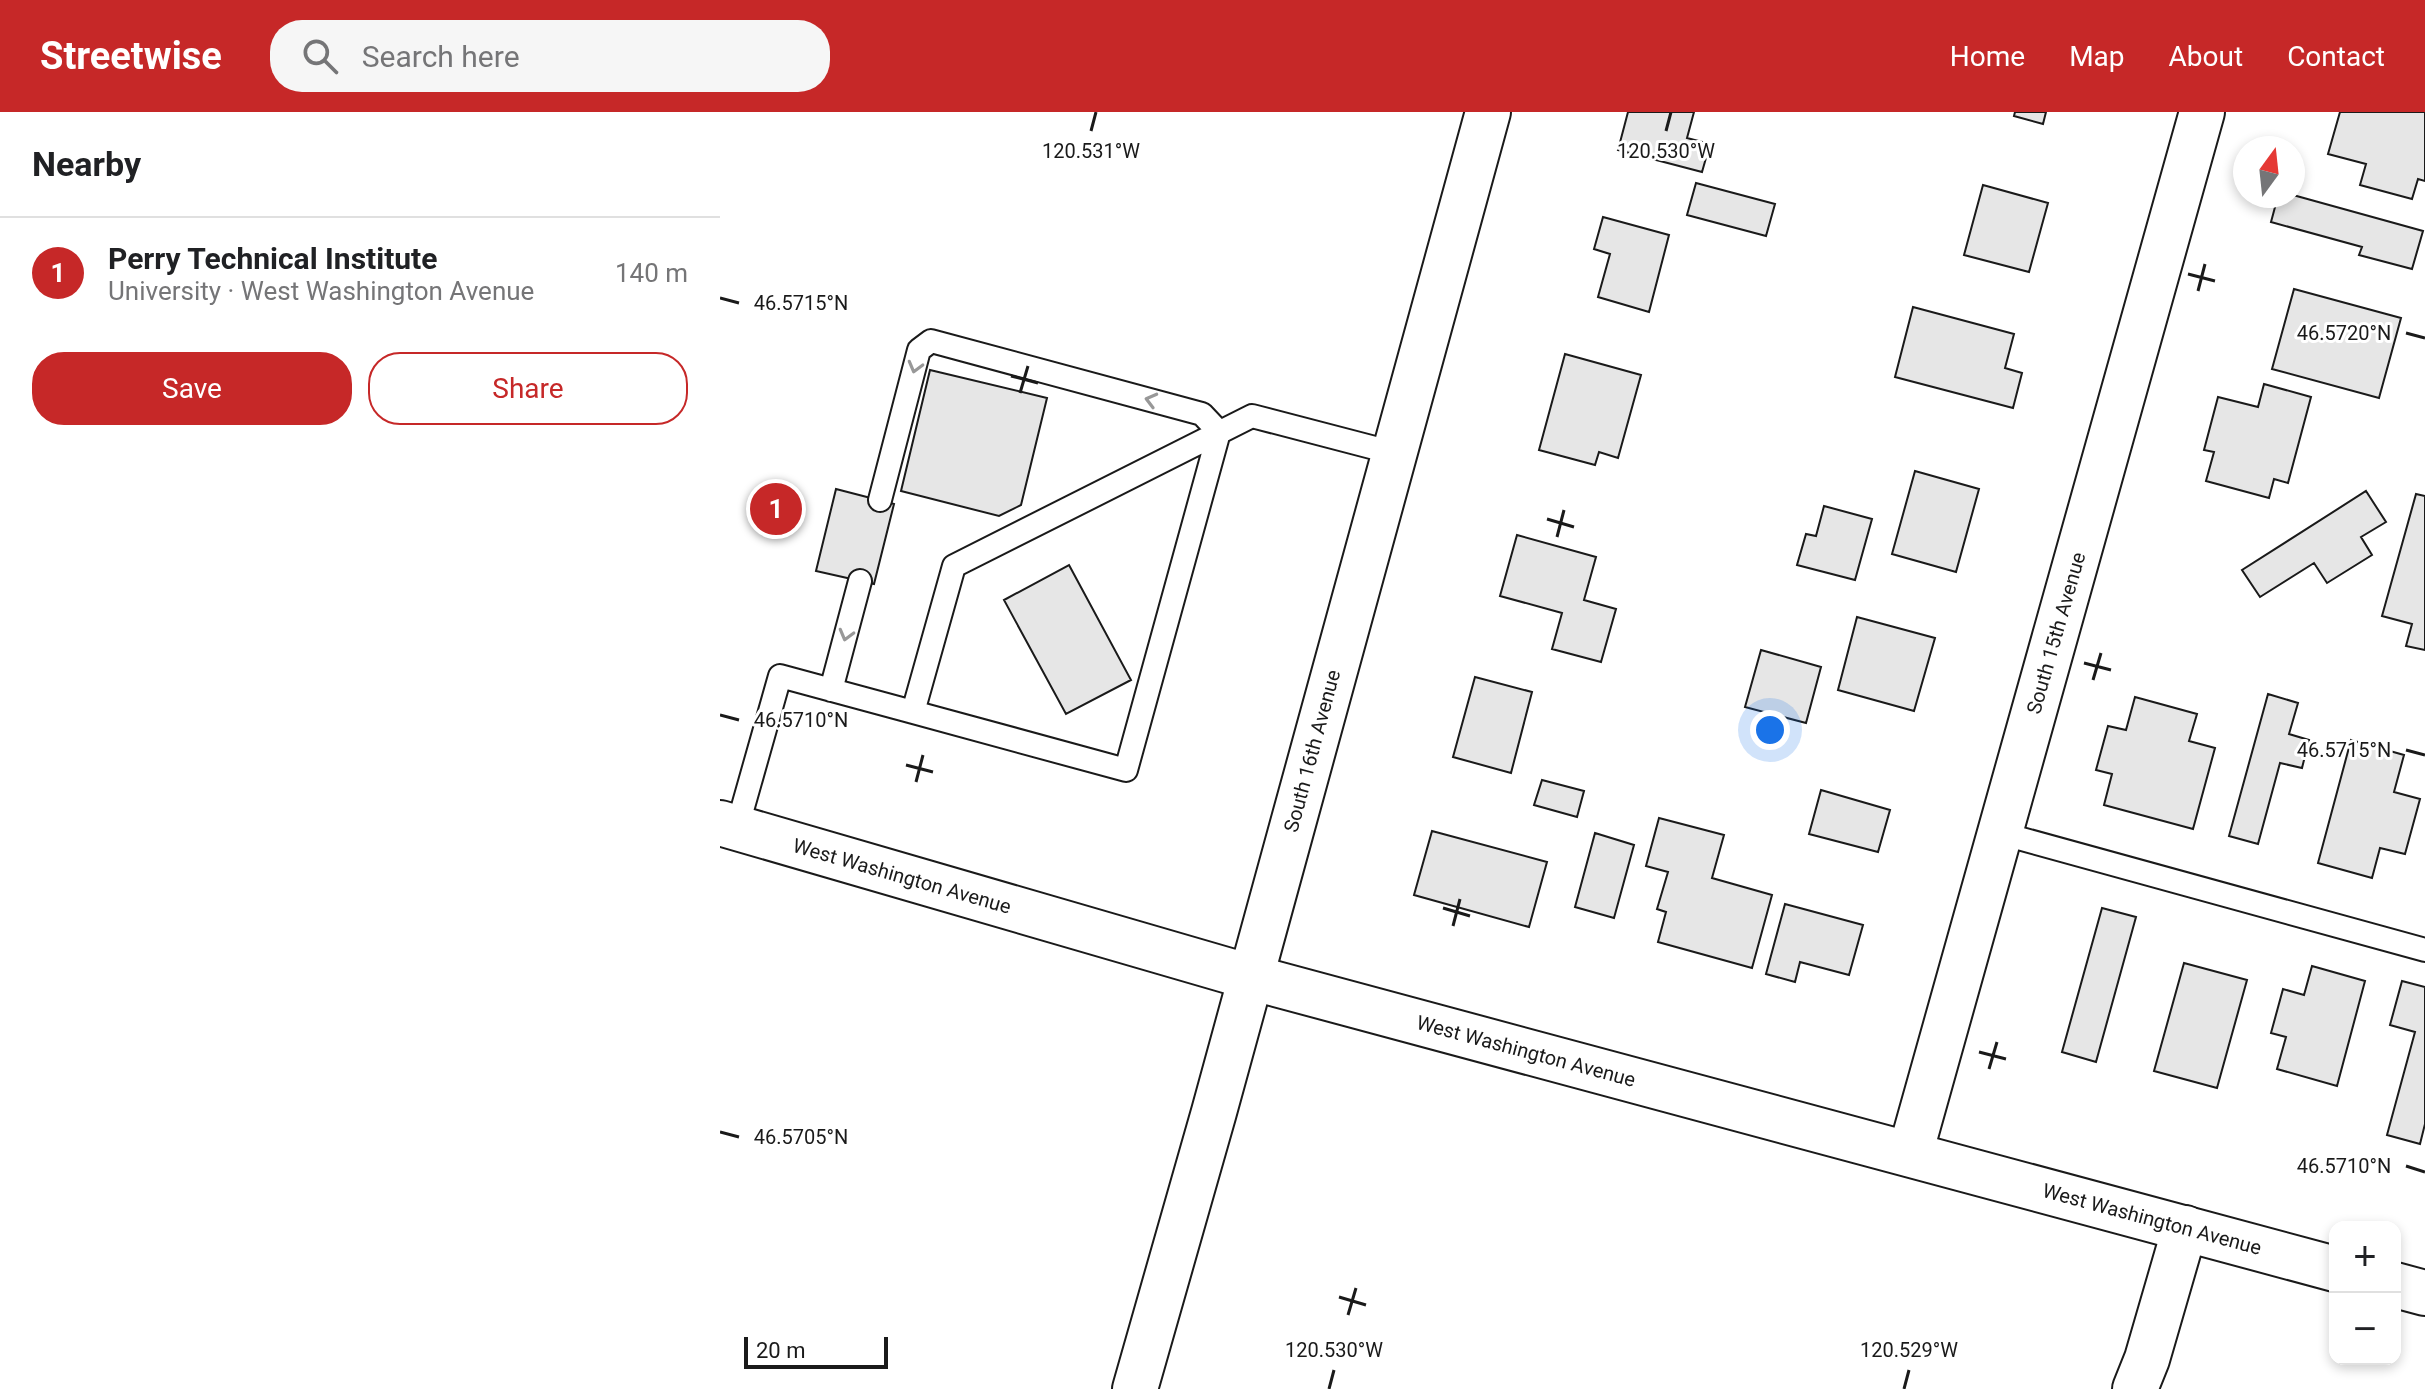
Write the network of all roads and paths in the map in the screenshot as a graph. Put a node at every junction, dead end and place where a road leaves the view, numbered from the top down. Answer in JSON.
{"nodes":[{"id":1,"x":1488,"y":112,"type":"edge"},
{"id":2,"x":2202,"y":112,"type":"edge"},
{"id":3,"x":1219,"y":432,"type":"junction"},
{"id":4,"x":1394,"y":453,"type":"junction"},
{"id":5,"x":880,"y":500,"type":"dead end"},
{"id":6,"x":860,"y":581,"type":"dead end"},
{"id":7,"x":831,"y":690,"type":"junction"},
{"id":8,"x":913,"y":712,"type":"junction"},
{"id":9,"x":729,"y":825,"type":"edge"},
{"id":10,"x":2000,"y":833,"type":"junction"},
{"id":11,"x":2425,"y":950,"type":"edge"},
{"id":12,"x":1250,"y":977,"type":"junction"},
{"id":13,"x":1910,"y":1154,"type":"junction"},
{"id":14,"x":2185,"y":1228,"type":"junction"},
{"id":15,"x":2329,"y":1267,"type":"edge"},
{"id":16,"x":2401,"y":1287,"type":"edge"},
{"id":17,"x":2425,"y":1293,"type":"edge"},
{"id":18,"x":1135,"y":1389,"type":"edge"},
{"id":19,"x":2135,"y":1389,"type":"edge"}],
"edges":[{"from":1,"to":4,"type":"main road","name":"South 16th Avenue"},
{"from":2,"to":10,"type":"main road","name":"South 15th Avenue"},
{"from":3,"to":4,"type":"lane"},
{"from":3,"to":5,"type":"lane","one_way":true},
{"from":3,"to":8,"type":"lane"},
{"from":3,"to":8,"type":"lane"},
{"from":4,"to":12,"type":"main road","name":"South 16th Avenue"},
{"from":6,"to":7,"type":"lane","one_way":true},
{"from":7,"to":8,"type":"lane"},
{"from":7,"to":9,"type":"lane"},
{"from":9,"to":12,"type":"main road","name":"West Washington Avenue"},
{"from":10,"to":11,"type":"lane"},
{"from":10,"to":13,"type":"main road","name":"South 15th Avenue"},
{"from":12,"to":13,"type":"main road","name":"West Washington Avenue"},
{"from":12,"to":18,"type":"main road","name":"South 16th Avenue"},
{"from":13,"to":14,"type":"main road","name":"West Washington Avenue"},
{"from":14,"to":15,"type":"main road","name":"West Washington Avenue"},
{"from":14,"to":19,"type":"main road"},
{"from":16,"to":17,"type":"main road"}]}
